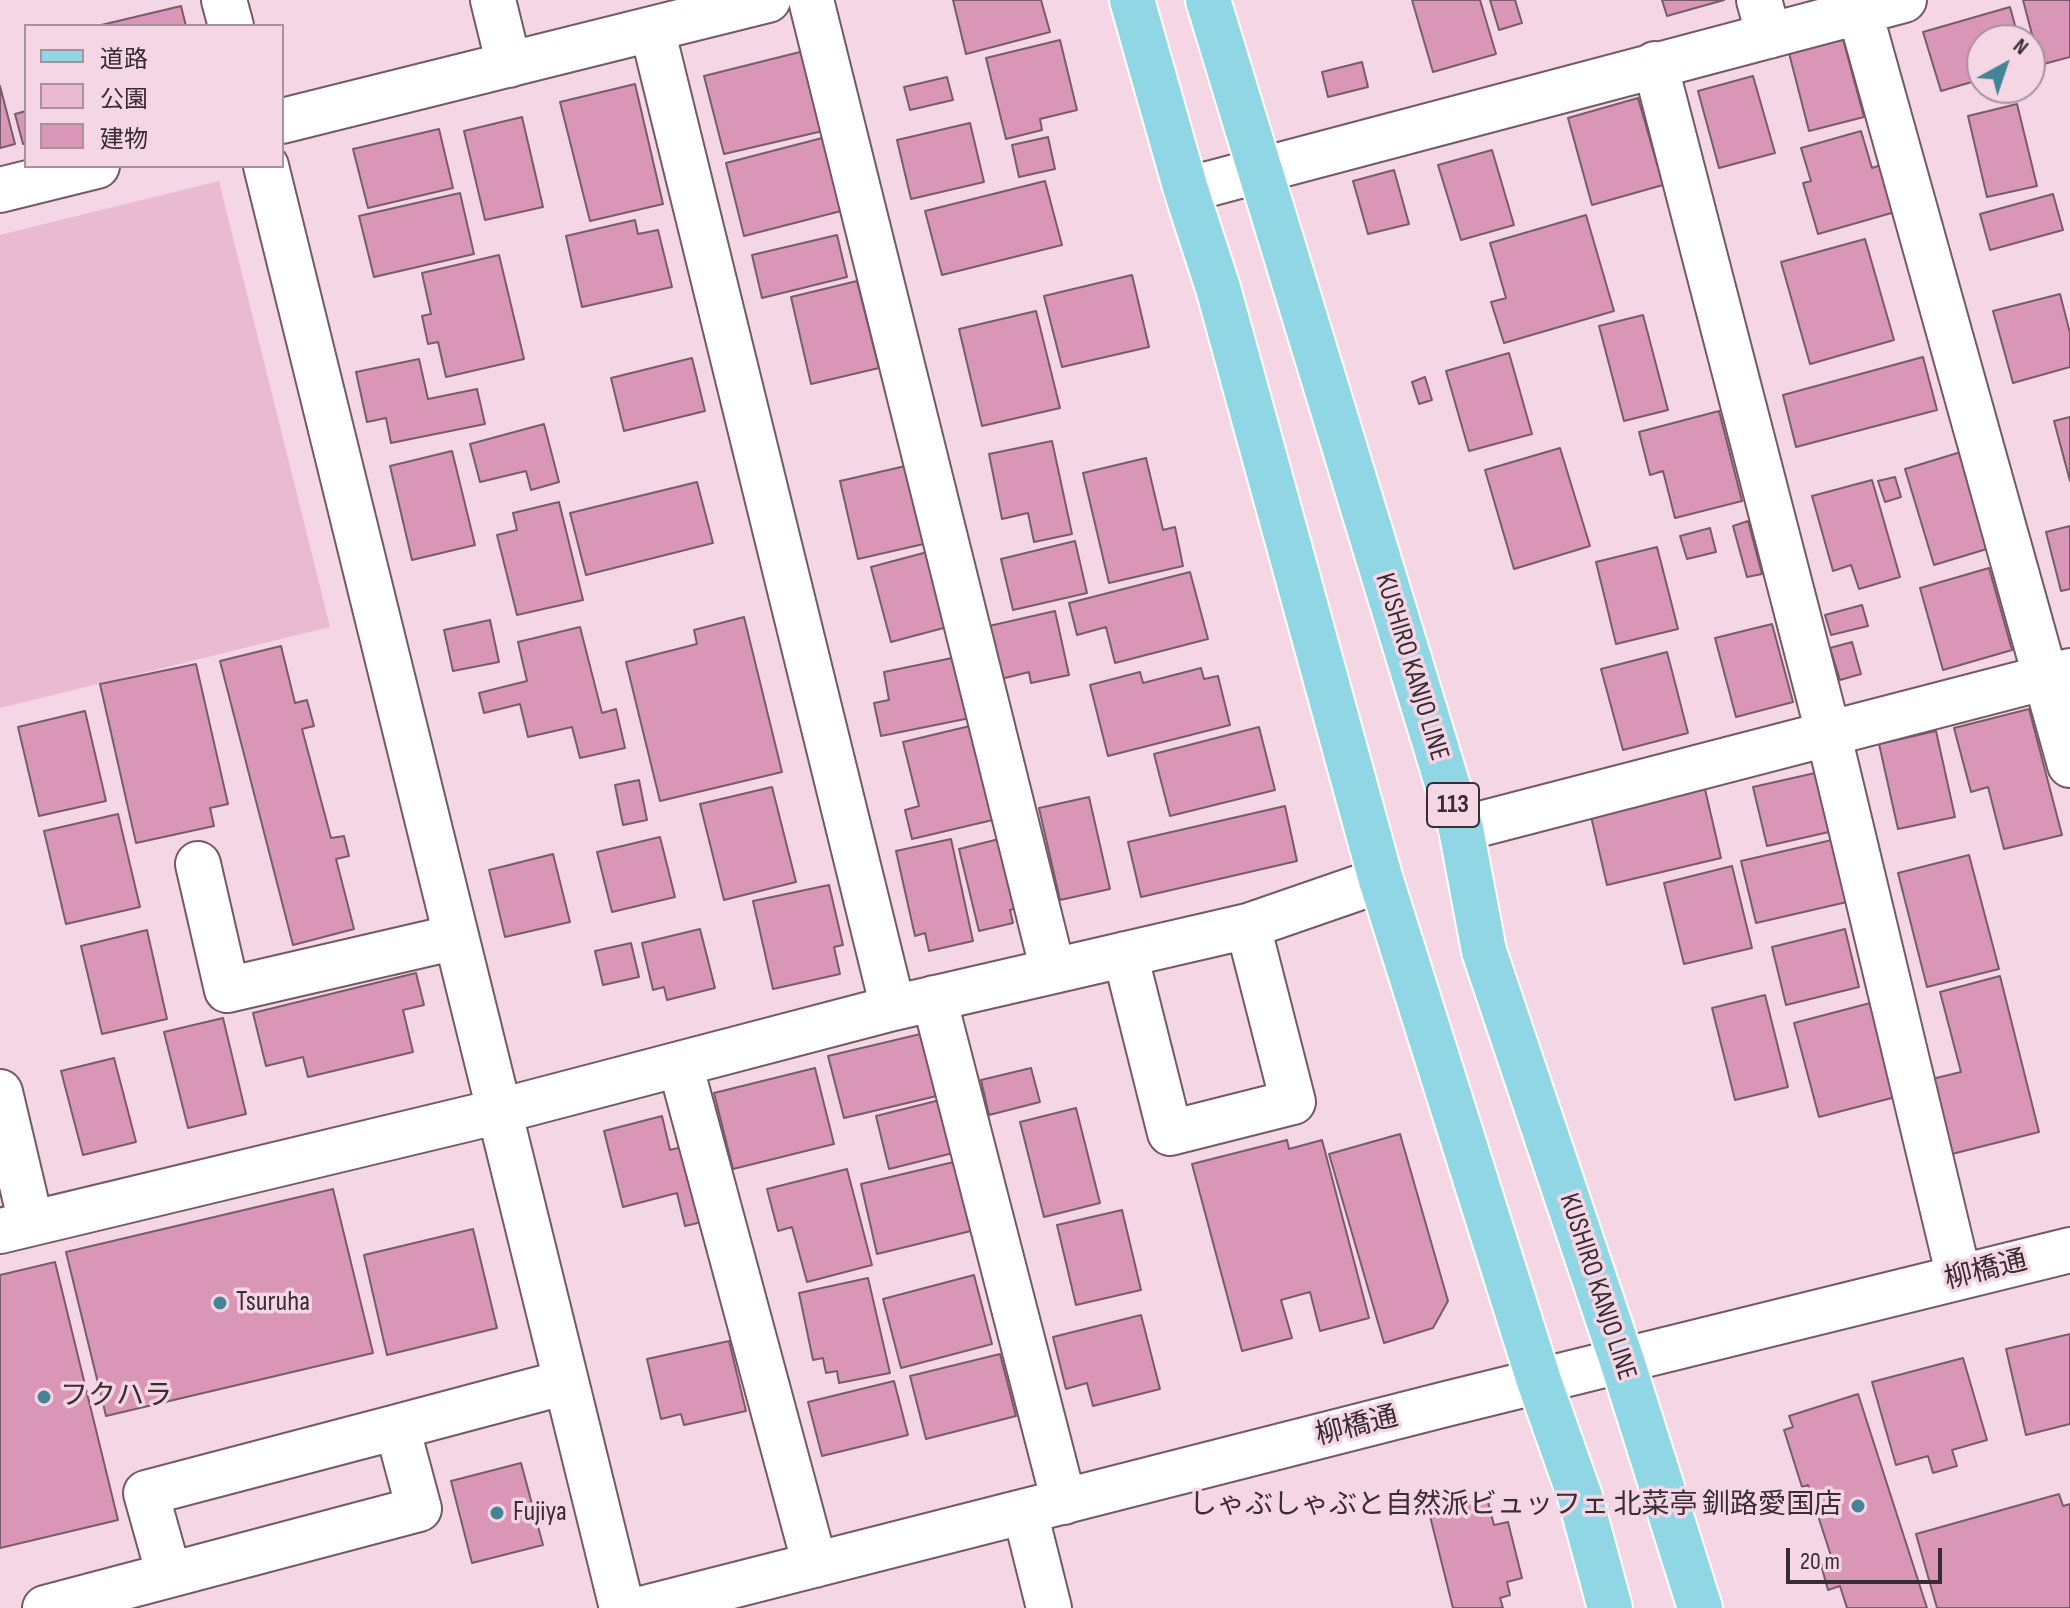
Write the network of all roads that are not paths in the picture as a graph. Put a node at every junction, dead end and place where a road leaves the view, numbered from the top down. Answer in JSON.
{"nodes":[{"id":1,"x":224,"y":0,"type":"edge"},
{"id":2,"x":493,"y":0,"type":"edge"},
{"id":3,"x":768,"y":0,"type":"edge"},
{"id":4,"x":811,"y":0,"type":"edge"},
{"id":5,"x":1132,"y":0,"type":"edge"},
{"id":6,"x":1208,"y":0,"type":"edge"},
{"id":7,"x":1904,"y":0,"type":"edge"},
{"id":8,"x":1860,"y":13,"type":"junction"},
{"id":9,"x":659,"y":18,"type":"edge"},
{"id":10,"x":1764,"y":18,"type":"edge"},
{"id":11,"x":230,"y":24,"type":"edge"},
{"id":12,"x":1655,"y":64,"type":"junction"},
{"id":13,"x":509,"y":65,"type":"junction"},
{"id":14,"x":284,"y":121,"type":"edge"},
{"id":15,"x":89,"y":168,"type":"edge"},
{"id":16,"x":266,"y":168,"type":"edge"},
{"id":17,"x":1259,"y":170,"type":"junction"},
{"id":18,"x":0,"y":190,"type":"edge"},
{"id":19,"x":1186,"y":190,"type":"junction"},
{"id":20,"x":2059,"y":673,"type":"edge"},
{"id":21,"x":1828,"y":732,"type":"junction"},
{"id":22,"x":2070,"y":765,"type":"edge"},
{"id":23,"x":1461,"y":829,"type":"junction"},
{"id":24,"x":198,"y":864,"type":"dead end"},
{"id":25,"x":1381,"y":880,"type":"junction"},
{"id":26,"x":1248,"y":926,"type":"junction"},
{"id":27,"x":456,"y":937,"type":"junction"},
{"id":28,"x":1125,"y":954,"type":"junction"},
{"id":29,"x":1053,"y":971,"type":"junction"},
{"id":30,"x":914,"y":1003,"type":"junction"},
{"id":31,"x":680,"y":1064,"type":"junction"},
{"id":32,"x":0,"y":1092,"type":"edge"},
{"id":33,"x":500,"y":1111,"type":"junction"},
{"id":34,"x":16,"y":1227,"type":"edge"},
{"id":35,"x":2070,"y":1250,"type":"edge"},
{"id":36,"x":1959,"y":1277,"type":"junction"},
{"id":37,"x":1622,"y":1361,"type":"junction"},
{"id":38,"x":1539,"y":1381,"type":"junction"},
{"id":39,"x":566,"y":1382,"type":"junction"},
{"id":40,"x":397,"y":1427,"type":"junction"},
{"id":41,"x":1044,"y":1507,"type":"junction"},
{"id":42,"x":815,"y":1565,"type":"junction"},
{"id":43,"x":165,"y":1587,"type":"edge"},
{"id":44,"x":45,"y":1608,"type":"edge"},
{"id":45,"x":622,"y":1608,"type":"edge"},
{"id":46,"x":645,"y":1608,"type":"edge"},
{"id":47,"x":1049,"y":1608,"type":"edge"},
{"id":48,"x":1610,"y":1608,"type":"edge"},
{"id":49,"x":1700,"y":1608,"type":"edge"}],
"edges":[{"from":1,"to":11,"type":"street"},
{"from":2,"to":13,"type":"street"},
{"from":3,"to":9,"type":"street"},
{"from":4,"to":29,"type":"street"},
{"from":5,"to":19,"type":"main road"},
{"from":6,"to":17,"type":"main road","name":"KUSHIRO KANJO LINE","number":"113"},
{"from":7,"to":8,"type":"street"},
{"from":8,"to":10,"type":"street"},
{"from":8,"to":20,"type":"street"},
{"from":9,"to":13,"type":"street"},
{"from":9,"to":30,"type":"street"},
{"from":10,"to":12,"type":"street"},
{"from":12,"to":17,"type":"street"},
{"from":12,"to":21,"type":"street"},
{"from":13,"to":14,"type":"street"},
{"from":15,"to":18,"type":"street"},
{"from":16,"to":27,"type":"street"},
{"from":17,"to":19,"type":"street"},
{"from":17,"to":23,"type":"main road","name":"KUSHIRO KANJO LINE","number":"113"},
{"from":19,"to":25,"type":"main road"},
{"from":20,"to":21,"type":"street"},
{"from":20,"to":22,"type":"street"},
{"from":21,"to":23,"type":"street"},
{"from":21,"to":36,"type":"street"},
{"from":23,"to":37,"type":"main road","name":"KUSHIRO KANJO LINE","number":"113"},
{"from":24,"to":27,"type":"street"},
{"from":25,"to":26,"type":"street"},
{"from":25,"to":38,"type":"main road"},
{"from":26,"to":28,"type":"street"},
{"from":26,"to":28,"type":"street"},
{"from":27,"to":33,"type":"street"},
{"from":28,"to":29,"type":"street"},
{"from":29,"to":30,"type":"street"},
{"from":30,"to":31,"type":"street"},
{"from":30,"to":41,"type":"street"},
{"from":31,"to":33,"type":"street"},
{"from":31,"to":42,"type":"street"},
{"from":32,"to":34,"type":"street"},
{"from":33,"to":34,"type":"street"},
{"from":33,"to":39,"type":"street"},
{"from":35,"to":36,"type":"street","name":"柳橋通"},
{"from":36,"to":37,"type":"street","name":"柳橋通"},
{"from":37,"to":38,"type":"street","name":"柳橋通"},
{"from":37,"to":49,"type":"main road","name":"KUSHIRO KANJO LINE","number":"113"},
{"from":38,"to":41,"type":"street","name":"柳橋通"},
{"from":38,"to":48,"type":"main road"},
{"from":39,"to":40,"type":"street"},
{"from":39,"to":45,"type":"street"},
{"from":40,"to":43,"type":"street"},
{"from":40,"to":43,"type":"street"},
{"from":41,"to":42,"type":"street","name":"柳橋通"},
{"from":41,"to":47,"type":"street"},
{"from":42,"to":46,"type":"street","name":"柳橋通"},
{"from":43,"to":44,"type":"street"}]}
